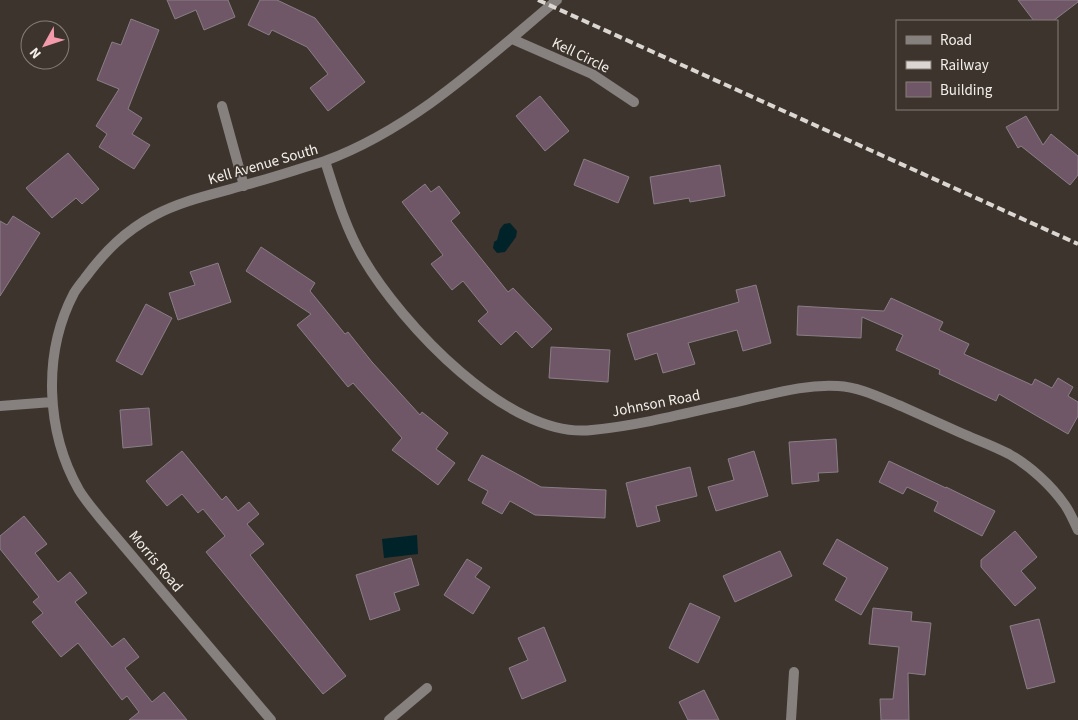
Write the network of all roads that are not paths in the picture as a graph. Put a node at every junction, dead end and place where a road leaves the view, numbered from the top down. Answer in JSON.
{"nodes":[{"id":1,"x":556,"y":0,"type":"edge"},
{"id":2,"x":512,"y":38,"type":"junction"},
{"id":3,"x":634,"y":102,"type":"dead end"},
{"id":4,"x":222,"y":106,"type":"dead end"},
{"id":5,"x":325,"y":161,"type":"junction"},
{"id":6,"x":244,"y":186,"type":"junction"},
{"id":7,"x":52,"y":402,"type":"junction"},
{"id":8,"x":0,"y":406,"type":"edge"},
{"id":9,"x":1078,"y":530,"type":"edge"},
{"id":10,"x":794,"y":672,"type":"dead end"},
{"id":11,"x":428,"y":688,"type":"dead end"},
{"id":12,"x":271,"y":720,"type":"edge"},
{"id":13,"x":389,"y":720,"type":"edge"},
{"id":14,"x":791,"y":720,"type":"edge"}],
"edges":[{"from":1,"to":2,"type":"street","name":"Kell Avenue South"},
{"from":2,"to":3,"type":"street","name":"Kell Circle"},
{"from":2,"to":5,"type":"street","name":"Kell Avenue South"},
{"from":4,"to":6,"type":"street"},
{"from":5,"to":6,"type":"street","name":"Kell Avenue South"},
{"from":5,"to":9,"type":"street","name":"Johnson Road"},
{"from":6,"to":7,"type":"street","name":"Kell Avenue South"},
{"from":7,"to":8,"type":"street"},
{"from":7,"to":12,"type":"street","name":"Morris Road"},
{"from":10,"to":14,"type":"street"},
{"from":11,"to":13,"type":"street"}]}
